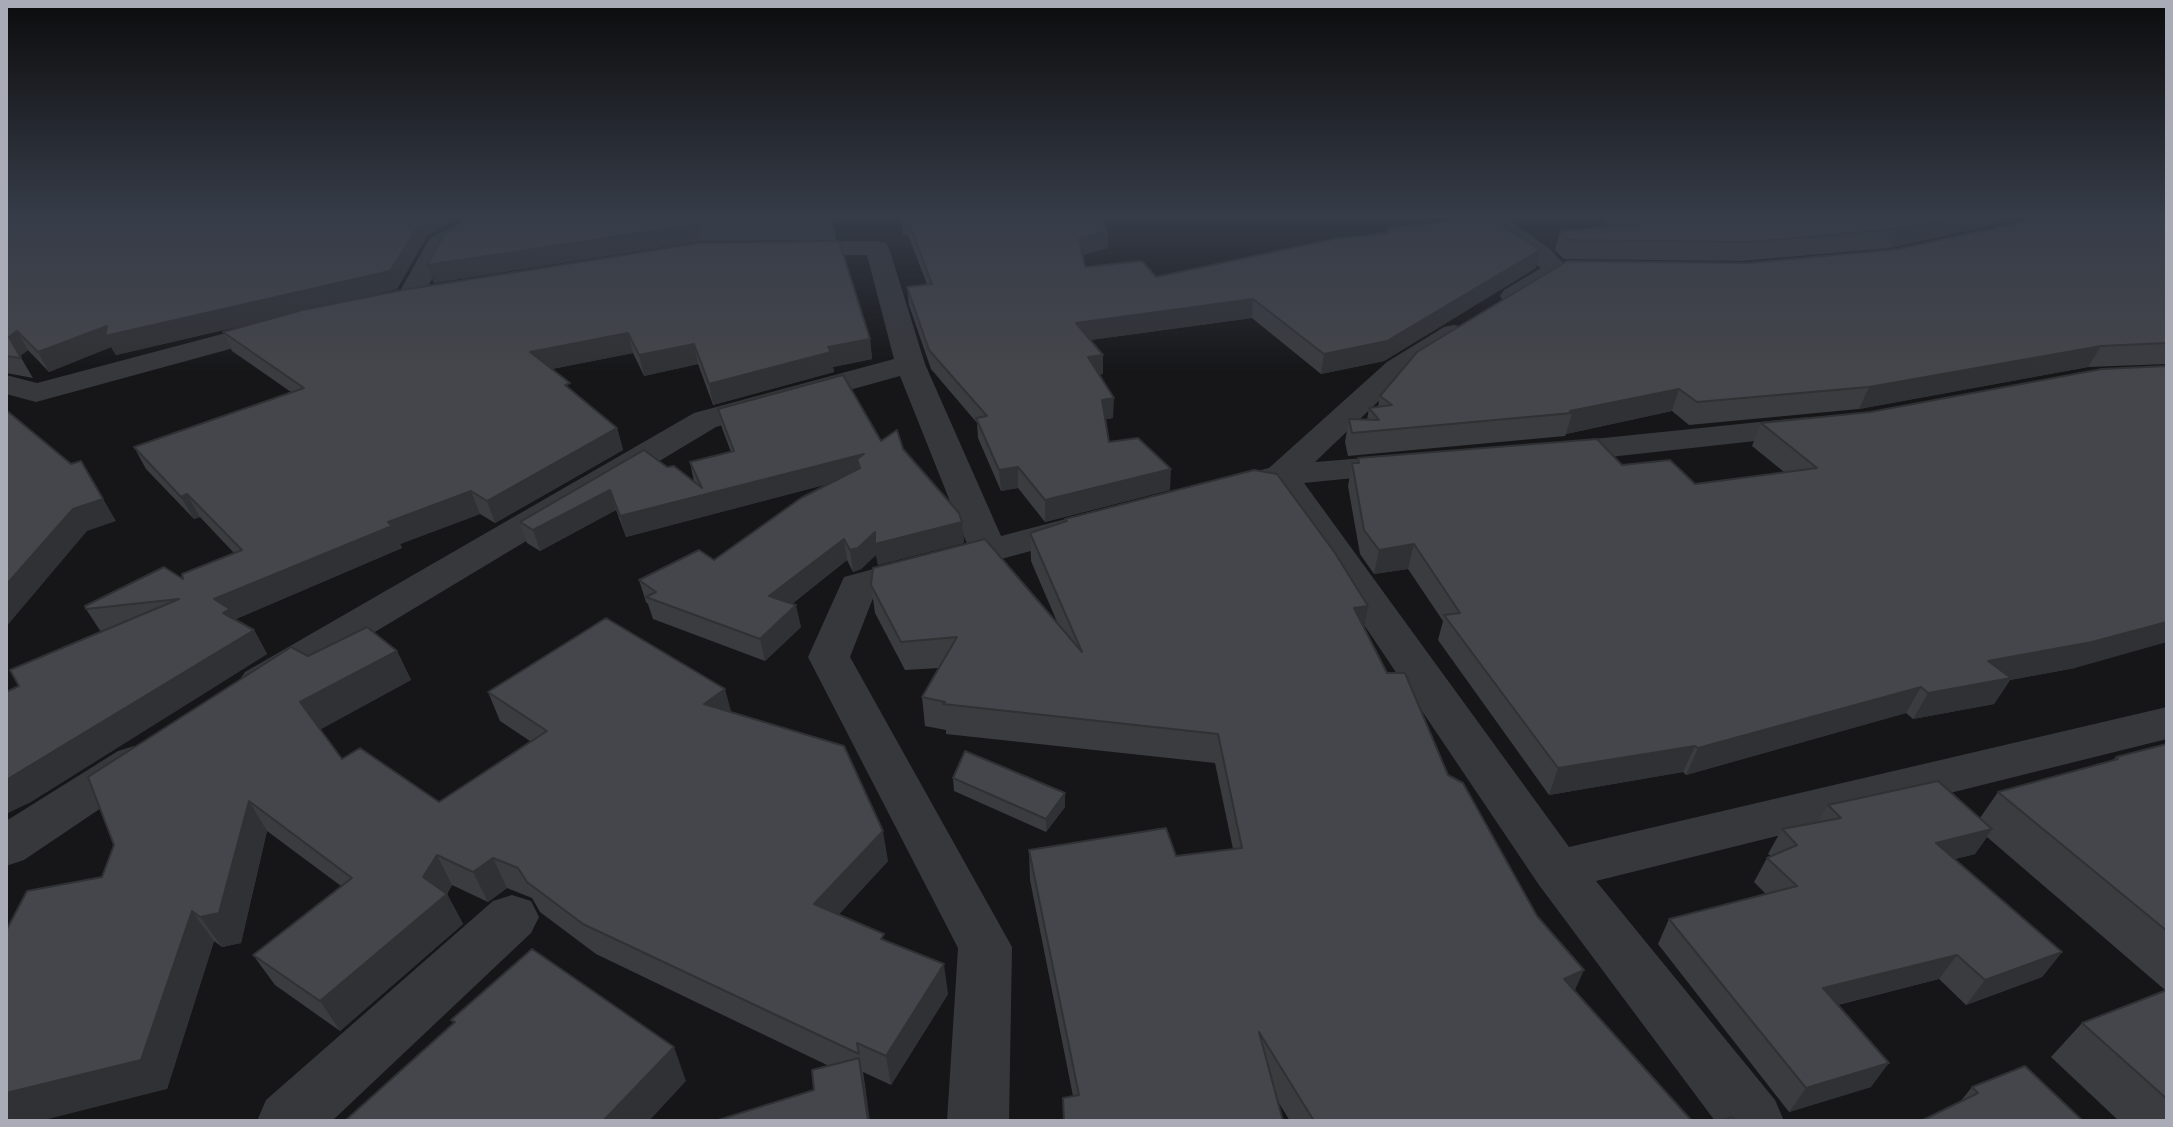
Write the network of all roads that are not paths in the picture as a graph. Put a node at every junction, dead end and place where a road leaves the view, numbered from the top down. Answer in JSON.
{"nodes":[{"id":1,"x":425,"y":269,"type":"edge"},
{"id":2,"x":883,"y":269,"type":"edge"},
{"id":3,"x":1567,"y":269,"type":"edge"},
{"id":4,"x":440,"y":293,"type":"edge"},
{"id":5,"x":409,"y":298,"type":"junction"},
{"id":6,"x":380,"y":304,"type":"edge"},
{"id":7,"x":306,"y":320,"type":"edge"},
{"id":8,"x":910,"y":364,"type":"junction"},
{"id":9,"x":6,"y":384,"type":"edge"},
{"id":10,"x":1844,"y":423,"type":"edge"},
{"id":11,"x":1529,"y":455,"type":"edge"},
{"id":12,"x":1436,"y":462,"type":"edge"},
{"id":13,"x":1281,"y":475,"type":"junction"},
{"id":14,"x":1188,"y":498,"type":"edge"},
{"id":15,"x":1127,"y":514,"type":"edge"},
{"id":16,"x":988,"y":549,"type":"junction"},
{"id":17,"x":228,"y":703,"type":"edge"},
{"id":18,"x":2167,"y":723,"type":"edge"},
{"id":19,"x":163,"y":745,"type":"edge"},
{"id":20,"x":6,"y":846,"type":"edge"},
{"id":21,"x":1557,"y":870,"type":"junction"},
{"id":22,"x":512,"y":917,"type":"dead end"},
{"id":23,"x":288,"y":1121,"type":"edge"},
{"id":24,"x":978,"y":1121,"type":"edge"},
{"id":25,"x":1753,"y":1121,"type":"edge"}],
"edges":[{"from":1,"to":5,"type":"street"},
{"from":2,"to":8,"type":"street"},
{"from":3,"to":13,"type":"street"},
{"from":4,"to":5,"type":"street"},
{"from":5,"to":6,"type":"street"},
{"from":7,"to":9,"type":"street"},
{"from":8,"to":16,"type":"street"},
{"from":8,"to":17,"type":"street"},
{"from":10,"to":11,"type":"street"},
{"from":12,"to":13,"type":"street"},
{"from":13,"to":14,"type":"street"},
{"from":13,"to":21,"type":"street"},
{"from":15,"to":16,"type":"street"},
{"from":16,"to":24,"type":"street"},
{"from":18,"to":21,"type":"street"},
{"from":19,"to":20,"type":"street"},
{"from":21,"to":25,"type":"street"},
{"from":22,"to":23,"type":"street"}]}
